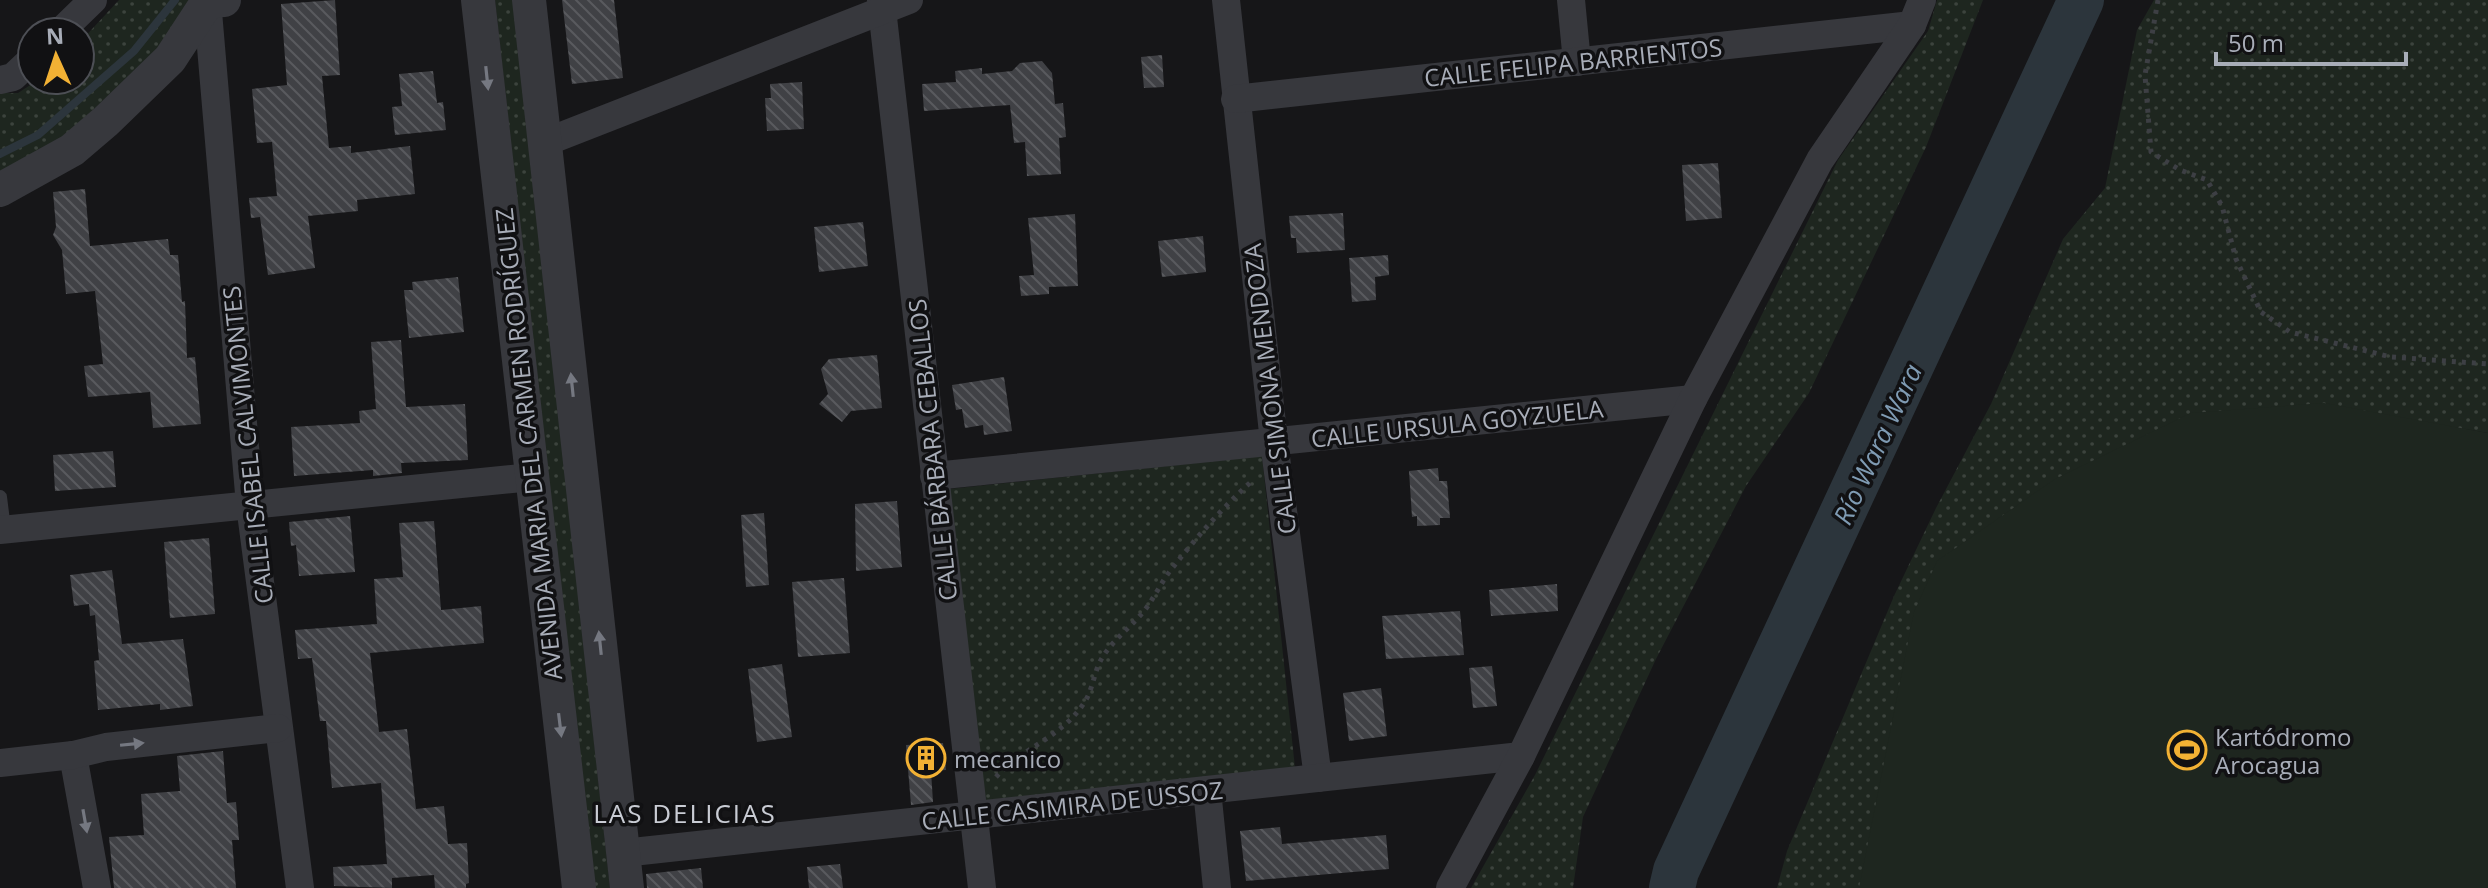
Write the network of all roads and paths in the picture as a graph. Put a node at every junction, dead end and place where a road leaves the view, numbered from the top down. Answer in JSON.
{"nodes":[{"id":1,"x":93,"y":0,"type":"edge"},
{"id":2,"x":213,"y":0,"type":"edge"},
{"id":3,"x":478,"y":0,"type":"edge"},
{"id":4,"x":529,"y":0,"type":"edge"},
{"id":5,"x":909,"y":0,"type":"edge"},
{"id":6,"x":1226,"y":0,"type":"edge"},
{"id":7,"x":1571,"y":0,"type":"edge"},
{"id":8,"x":2158,"y":0,"type":"edge"},
{"id":9,"x":882,"y":6,"type":"edge"},
{"id":10,"x":1917,"y":13,"type":"edge"},
{"id":11,"x":76,"y":16,"type":"edge"},
{"id":12,"x":1577,"y":62,"type":"junction"},
{"id":13,"x":1235,"y":99,"type":"junction"},
{"id":14,"x":546,"y":142,"type":"junction"},
{"id":15,"x":0,"y":190,"type":"edge"},
{"id":16,"x":2488,"y":364,"type":"edge"},
{"id":17,"x":1693,"y":399,"type":"junction"},
{"id":18,"x":1274,"y":442,"type":"junction"},
{"id":19,"x":934,"y":476,"type":"junction"},
{"id":20,"x":532,"y":477,"type":"junction"},
{"id":21,"x":0,"y":497,"type":"edge"},
{"id":22,"x":250,"y":505,"type":"junction"},
{"id":23,"x":2,"y":529,"type":"edge"},
{"id":24,"x":278,"y":728,"type":"junction"},
{"id":25,"x":73,"y":755,"type":"junction"},
{"id":26,"x":1521,"y":756,"type":"junction"},
{"id":27,"x":0,"y":763,"type":"edge"},
{"id":28,"x":1318,"y":778,"type":"junction"},
{"id":29,"x":970,"y":785,"type":"junction"},
{"id":30,"x":1207,"y":790,"type":"junction"},
{"id":31,"x":974,"y":816,"type":"junction"},
{"id":32,"x":623,"y":853,"type":"junction"},
{"id":33,"x":97,"y":888,"type":"edge"},
{"id":34,"x":300,"y":888,"type":"edge"},
{"id":35,"x":579,"y":888,"type":"edge"},
{"id":36,"x":627,"y":888,"type":"edge"},
{"id":37,"x":982,"y":888,"type":"edge"},
{"id":38,"x":1217,"y":888,"type":"edge"},
{"id":39,"x":1450,"y":888,"type":"edge"}],
"edges":[{"from":1,"to":11,"type":"street"},
{"from":2,"to":15,"type":"street"},
{"from":2,"to":22,"type":"street","name":"CALLE ISABEL CALVIMONTES"},
{"from":3,"to":20,"type":"street","name":"AVENIDA MARIA DEL CARMEN RODRÍGUEZ","one_way":true},
{"from":4,"to":14,"type":"street","name":"AVENIDA MARIA DEL CARMEN RODRÍGUEZ"},
{"from":5,"to":9,"type":"street"},
{"from":6,"to":13,"type":"street","name":"CALLE SIMONA MENDOZA"},
{"from":7,"to":12,"type":"street"},
{"from":8,"to":16,"type":"path"},
{"from":9,"to":14,"type":"street"},
{"from":9,"to":19,"type":"street","name":"CALLE BÁRBARA CEBALLOS"},
{"from":10,"to":12,"type":"street","name":"CALLE FELIPA BARRIENTOS"},
{"from":10,"to":17,"type":"street"},
{"from":12,"to":13,"type":"street","name":"CALLE FELIPA BARRIENTOS"},
{"from":13,"to":18,"type":"street","name":"CALLE SIMONA MENDOZA"},
{"from":32,"to":14,"type":"street","name":"AVENIDA MARIA DEL CARMEN RODRÍGUEZ","one_way":true},
{"from":17,"to":18,"type":"street","name":"CALLE URSULA GOYZUELA"},
{"from":17,"to":26,"type":"street"},
{"from":18,"to":19,"type":"street","name":"CALLE URSULA GOYZUELA"},
{"from":18,"to":28,"type":"street","name":"CALLE SIMONA MENDOZA"},
{"from":18,"to":29,"type":"path"},
{"from":19,"to":29,"type":"street","name":"CALLE BÁRBARA CEBALLOS"},
{"from":20,"to":22,"type":"street"},
{"from":20,"to":35,"type":"street","name":"AVENIDA MARIA DEL CARMEN RODRÍGUEZ","one_way":true},
{"from":21,"to":23,"type":"lane"},
{"from":22,"to":23,"type":"street"},
{"from":22,"to":24,"type":"street","name":"CALLE ISABEL CALVIMONTES"},
{"from":25,"to":24,"type":"street","one_way":true},
{"from":24,"to":34,"type":"street","name":"CALLE ISABEL CALVIMONTES"},
{"from":25,"to":27,"type":"street"},
{"from":25,"to":33,"type":"street","one_way":true},
{"from":26,"to":28,"type":"street","name":"CALLE CASIMIRA DE USSOZ"},
{"from":26,"to":39,"type":"street"},
{"from":28,"to":30,"type":"street","name":"CALLE CASIMIRA DE USSOZ"},
{"from":29,"to":31,"type":"street","name":"CALLE BÁRBARA CEBALLOS"},
{"from":30,"to":31,"type":"street","name":"CALLE CASIMIRA DE USSOZ"},
{"from":30,"to":38,"type":"street"},
{"from":31,"to":32,"type":"street","name":"CALLE CASIMIRA DE USSOZ"},
{"from":31,"to":37,"type":"street","name":"CALLE BÁRBARA CEBALLOS"},
{"from":32,"to":36,"type":"street","name":"AVENIDA MARIA DEL CARMEN RODRÍGUEZ"}]}
